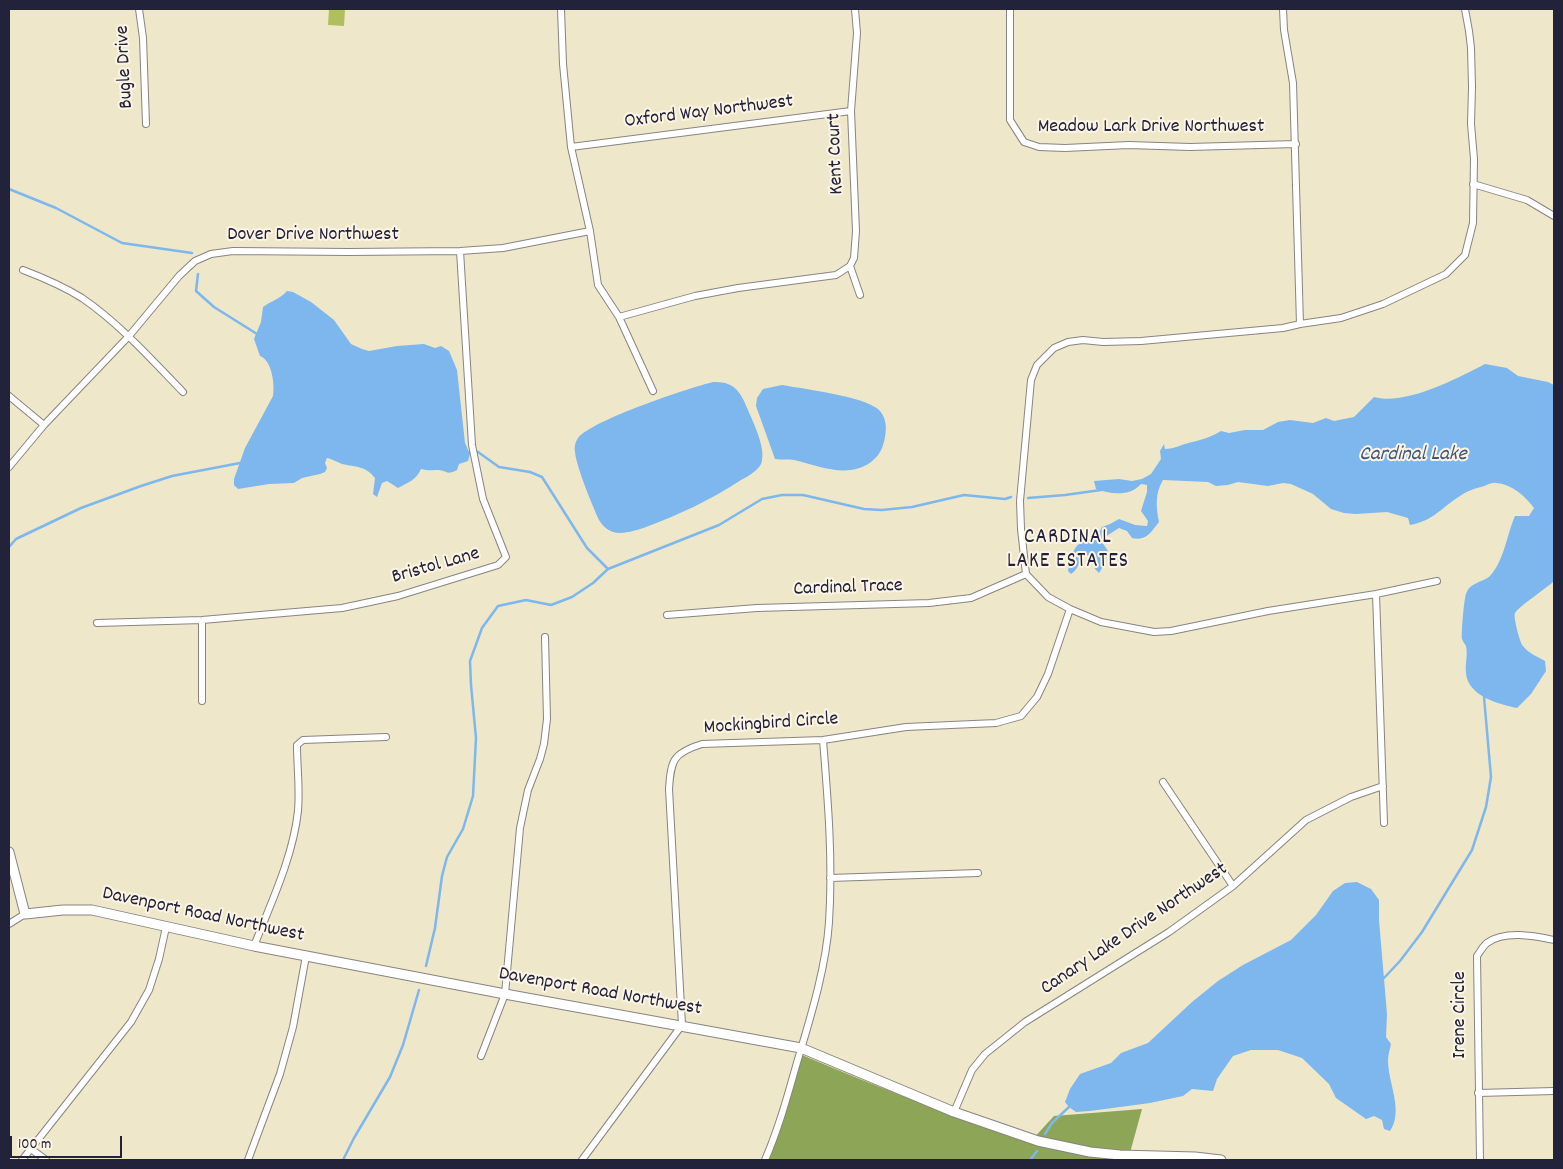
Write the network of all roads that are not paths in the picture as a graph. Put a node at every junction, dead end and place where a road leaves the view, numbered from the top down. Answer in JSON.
{"nodes":[{"id":1,"x":139,"y":9,"type":"edge"},
{"id":2,"x":561,"y":9,"type":"edge"},
{"id":3,"x":855,"y":9,"type":"edge"},
{"id":4,"x":1010,"y":9,"type":"edge"},
{"id":5,"x":1283,"y":9,"type":"edge"},
{"id":6,"x":1464,"y":9,"type":"edge"},
{"id":7,"x":851,"y":111,"type":"junction"},
{"id":8,"x":146,"y":124,"type":"dead end"},
{"id":9,"x":1296,"y":144,"type":"junction"},
{"id":10,"x":571,"y":147,"type":"junction"},
{"id":11,"x":1473,"y":184,"type":"junction"},
{"id":12,"x":1554,"y":216,"type":"edge"},
{"id":13,"x":590,"y":231,"type":"junction"},
{"id":14,"x":460,"y":251,"type":"junction"},
{"id":15,"x":850,"y":266,"type":"junction"},
{"id":16,"x":23,"y":270,"type":"dead end"},
{"id":17,"x":860,"y":295,"type":"dead end"},
{"id":18,"x":619,"y":317,"type":"junction"},
{"id":19,"x":1300,"y":324,"type":"junction"},
{"id":20,"x":129,"y":336,"type":"junction"},
{"id":21,"x":653,"y":391,"type":"dead end"},
{"id":22,"x":183,"y":392,"type":"dead end"},
{"id":23,"x":9,"y":396,"type":"edge"},
{"id":24,"x":44,"y":425,"type":"junction"},
{"id":25,"x":9,"y":467,"type":"edge"},
{"id":26,"x":1026,"y":574,"type":"junction"},
{"id":27,"x":1437,"y":581,"type":"dead end"},
{"id":28,"x":1376,"y":594,"type":"junction"},
{"id":29,"x":1070,"y":609,"type":"junction"},
{"id":30,"x":667,"y":615,"type":"dead end"},
{"id":31,"x":202,"y":620,"type":"junction"},
{"id":32,"x":97,"y":623,"type":"dead end"},
{"id":33,"x":545,"y":637,"type":"dead end"},
{"id":34,"x":202,"y":701,"type":"dead end"},
{"id":35,"x":386,"y":737,"type":"dead end"},
{"id":36,"x":823,"y":740,"type":"junction"},
{"id":37,"x":1163,"y":782,"type":"dead end"},
{"id":38,"x":1383,"y":786,"type":"junction"},
{"id":39,"x":1384,"y":823,"type":"dead end"},
{"id":40,"x":9,"y":852,"type":"edge"},
{"id":41,"x":978,"y":873,"type":"dead end"},
{"id":42,"x":830,"y":878,"type":"junction"},
{"id":43,"x":1233,"y":886,"type":"junction"},
{"id":44,"x":25,"y":914,"type":"junction"},
{"id":45,"x":9,"y":924,"type":"edge"},
{"id":46,"x":166,"y":926,"type":"junction"},
{"id":47,"x":1554,"y":940,"type":"edge"},
{"id":48,"x":254,"y":946,"type":"junction"},
{"id":49,"x":306,"y":956,"type":"junction"},
{"id":50,"x":505,"y":994,"type":"junction"},
{"id":51,"x":682,"y":1025,"type":"junction"},
{"id":52,"x":802,"y":1048,"type":"junction"},
{"id":53,"x":481,"y":1056,"type":"dead end"},
{"id":54,"x":1554,"y":1091,"type":"edge"},
{"id":55,"x":1478,"y":1093,"type":"junction"},
{"id":56,"x":954,"y":1112,"type":"junction"},
{"id":57,"x":30,"y":1149,"type":"junction"},
{"id":58,"x":22,"y":1160,"type":"edge"},
{"id":59,"x":46,"y":1160,"type":"edge"},
{"id":60,"x":248,"y":1160,"type":"edge"},
{"id":61,"x":582,"y":1160,"type":"edge"},
{"id":62,"x":766,"y":1160,"type":"edge"},
{"id":63,"x":1221,"y":1160,"type":"edge"},
{"id":64,"x":1480,"y":1160,"type":"edge"}],
"edges":[{"from":1,"to":8,"type":"street","name":"Bugle Drive"},
{"from":2,"to":10,"type":"street"},
{"from":3,"to":7,"type":"street","name":"Kent Court"},
{"from":4,"to":9,"type":"street","name":"Meadow Lark Drive Northwest"},
{"from":5,"to":9,"type":"street"},
{"from":6,"to":11,"type":"street"},
{"from":7,"to":10,"type":"street","name":"Oxford Way Northwest"},
{"from":7,"to":15,"type":"street","name":"Kent Court"},
{"from":9,"to":19,"type":"street"},
{"from":10,"to":13,"type":"street"},
{"from":11,"to":12,"type":"street"},
{"from":11,"to":19,"type":"street"},
{"from":13,"to":14,"type":"street","name":"Dover Drive Northwest"},
{"from":13,"to":18,"type":"street"},
{"from":14,"to":20,"type":"street","name":"Dover Drive Northwest"},
{"from":14,"to":31,"type":"street","name":"Bristol Lane"},
{"from":15,"to":17,"type":"street"},
{"from":15,"to":18,"type":"street"},
{"from":16,"to":20,"type":"street"},
{"from":18,"to":21,"type":"street"},
{"from":19,"to":26,"type":"street"},
{"from":20,"to":22,"type":"street"},
{"from":20,"to":24,"type":"street","name":"Dover Drive Northwest"},
{"from":23,"to":24,"type":"street"},
{"from":24,"to":25,"type":"street","name":"Dover Drive Northwest"},
{"from":26,"to":29,"type":"street"},
{"from":26,"to":30,"type":"street","name":"Cardinal Trace"},
{"from":27,"to":28,"type":"street"},
{"from":28,"to":29,"type":"street"},
{"from":28,"to":38,"type":"street"},
{"from":29,"to":36,"type":"street","name":"Mockingbird Circle"},
{"from":31,"to":32,"type":"street"},
{"from":31,"to":34,"type":"street"},
{"from":33,"to":50,"type":"street"},
{"from":35,"to":48,"type":"street"},
{"from":36,"to":42,"type":"street"},
{"from":36,"to":51,"type":"street","name":"Mockingbird Circle"},
{"from":37,"to":43,"type":"street"},
{"from":38,"to":39,"type":"street"},
{"from":38,"to":43,"type":"street","name":"Canary Lake Drive Northwest"},
{"from":40,"to":44,"type":"street"},
{"from":41,"to":42,"type":"street"},
{"from":42,"to":52,"type":"street"},
{"from":43,"to":56,"type":"street","name":"Canary Lake Drive Northwest"},
{"from":44,"to":45,"type":"street"},
{"from":44,"to":46,"type":"street","name":"Davenport Road Northwest"},
{"from":46,"to":48,"type":"street","name":"Davenport Road Northwest"},
{"from":46,"to":57,"type":"street"},
{"from":47,"to":55,"type":"street","name":"Irene Circle"},
{"from":48,"to":49,"type":"street","name":"Davenport Road Northwest"},
{"from":49,"to":50,"type":"street","name":"Davenport Road Northwest"},
{"from":49,"to":60,"type":"street"},
{"from":50,"to":51,"type":"street","name":"Davenport Road Northwest"},
{"from":50,"to":53,"type":"street"},
{"from":51,"to":52,"type":"street","name":"Davenport Road Northwest"},
{"from":51,"to":61,"type":"street"},
{"from":52,"to":56,"type":"street","name":"Davenport Road Northwest"},
{"from":52,"to":62,"type":"street"},
{"from":54,"to":55,"type":"street"},
{"from":55,"to":64,"type":"street","name":"Irene Circle"},
{"from":56,"to":63,"type":"street","name":"Davenport Road Northwest"},
{"from":57,"to":58,"type":"street"},
{"from":57,"to":59,"type":"street"}]}
